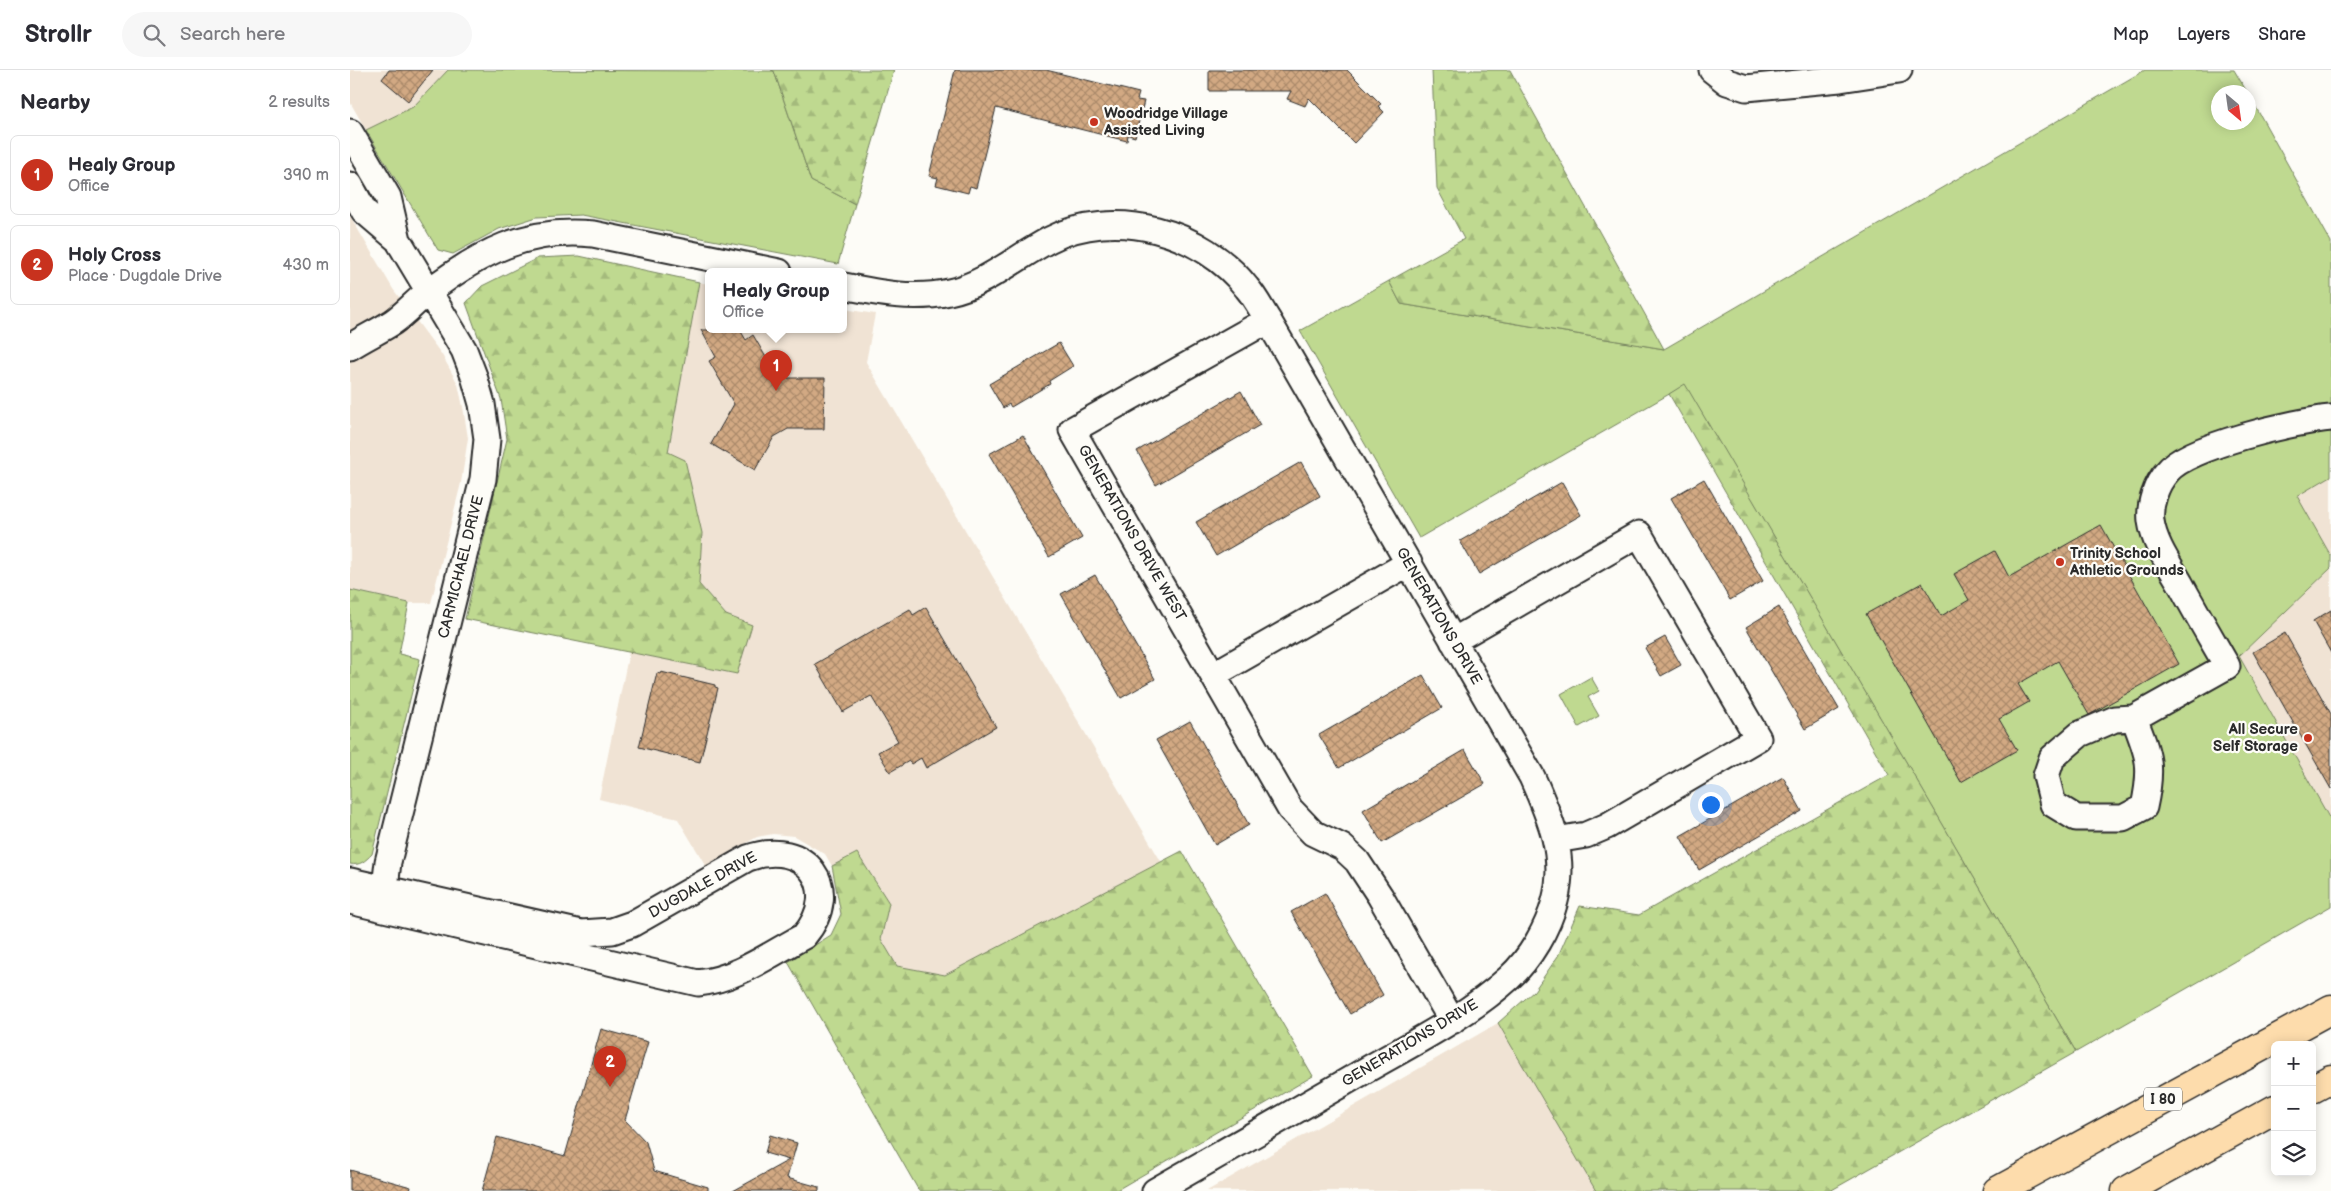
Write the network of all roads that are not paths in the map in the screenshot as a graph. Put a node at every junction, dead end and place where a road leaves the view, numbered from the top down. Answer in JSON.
{"nodes":[{"id":1,"x":1712,"y":70,"type":"edge"},
{"id":2,"x":1899,"y":70,"type":"edge"},
{"id":3,"x":350,"y":132,"type":"edge"},
{"id":4,"x":350,"y":185,"type":"edge"},
{"id":5,"x":398,"y":240,"type":"junction"},
{"id":6,"x":759,"y":268,"type":"edge"},
{"id":7,"x":847,"y":286,"type":"edge"},
{"id":8,"x":429,"y":292,"type":"junction"},
{"id":9,"x":1268,"y":320,"type":"junction"},
{"id":10,"x":350,"y":347,"type":"edge"},
{"id":11,"x":2331,"y":418,"type":"edge"},
{"id":12,"x":1409,"y":563,"type":"junction"},
{"id":13,"x":1453,"y":642,"type":"junction"},
{"id":14,"x":1213,"y":675,"type":"junction"},
{"id":15,"x":2134,"y":718,"type":"junction"},
{"id":16,"x":1556,"y":840,"type":"junction"},
{"id":17,"x":350,"y":881,"type":"edge"},
{"id":18,"x":388,"y":899,"type":"junction"},
{"id":19,"x":350,"y":900,"type":"edge"},
{"id":20,"x":2331,"y":1009,"type":"edge"},
{"id":21,"x":1452,"y":1020,"type":"junction"},
{"id":22,"x":2331,"y":1079,"type":"edge"},
{"id":23,"x":2316,"y":1087,"type":"edge"},
{"id":24,"x":2271,"y":1111,"type":"edge"},
{"id":25,"x":1155,"y":1191,"type":"edge"},
{"id":26,"x":1997,"y":1191,"type":"edge"},
{"id":27,"x":2126,"y":1191,"type":"edge"}],
"edges":[{"from":1,"to":2,"type":"street"},
{"from":3,"to":5,"type":"street","name":"CARMICHAEL DRIVE"},
{"from":4,"to":5,"type":"street","name":"CARMICHAEL DRIVE"},
{"from":5,"to":8,"type":"street","name":"CARMICHAEL DRIVE"},
{"from":6,"to":8,"type":"street"},
{"from":7,"to":9,"type":"street","name":"GENERATIONS DRIVE"},
{"from":8,"to":10,"type":"street"},
{"from":8,"to":18,"type":"street","name":"CARMICHAEL DRIVE"},
{"from":9,"to":12,"type":"street","name":"GENERATIONS DRIVE"},
{"from":9,"to":14,"type":"street","name":"GENERATIONS DRIVE WEST"},
{"from":11,"to":15,"type":"street"},
{"from":12,"to":13,"type":"street","name":"GENERATIONS DRIVE"},
{"from":12,"to":14,"type":"street"},
{"from":13,"to":16,"type":"street","name":"GENERATIONS DRIVE"},
{"from":13,"to":16,"type":"street"},
{"from":14,"to":21,"type":"street","name":"GENERATIONS DRIVE WEST"},
{"from":15,"to":15,"type":"street"},
{"from":16,"to":21,"type":"street","name":"GENERATIONS DRIVE"},
{"from":17,"to":18,"type":"street","name":"DUGDALE DRIVE"},
{"from":18,"to":18,"type":"street","name":"DUGDALE DRIVE"},
{"from":18,"to":19,"type":"street","name":"DUGDALE DRIVE"},
{"from":20,"to":26,"type":"highway","number":"I 80"},
{"from":21,"to":25,"type":"street","name":"GENERATIONS DRIVE"},
{"from":22,"to":23,"type":"highway"},
{"from":24,"to":27,"type":"highway"}]}
